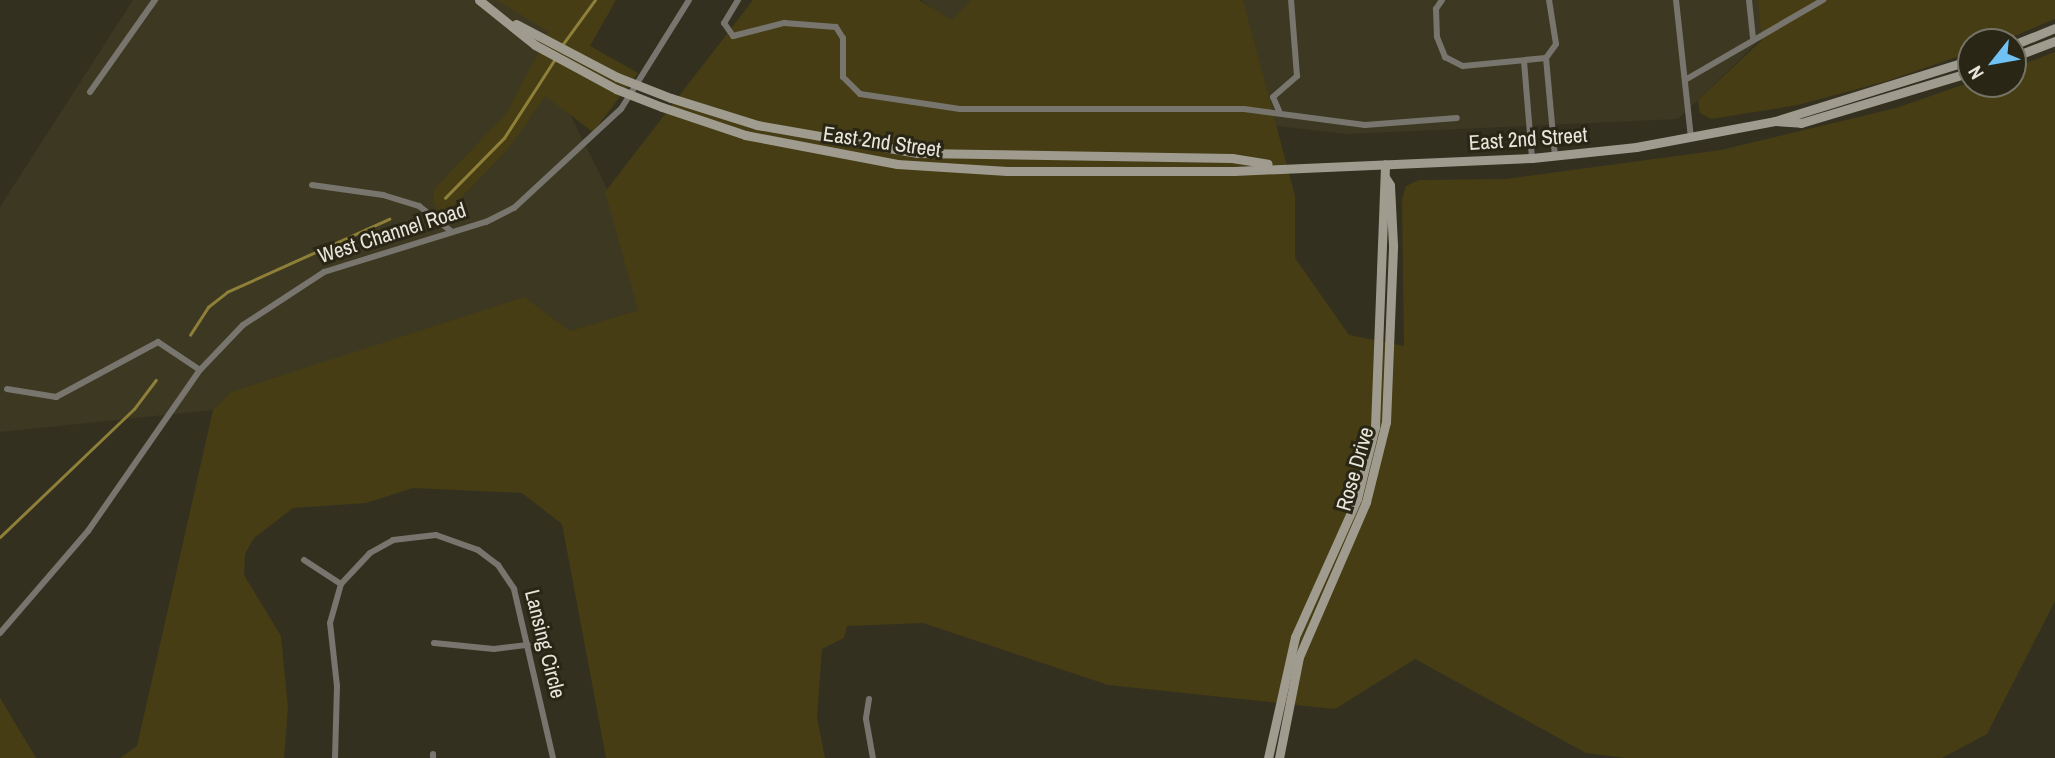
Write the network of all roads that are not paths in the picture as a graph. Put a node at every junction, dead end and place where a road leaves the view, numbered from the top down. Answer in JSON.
{"nodes":[{"id":1,"x":155,"y":0,"type":"edge"},
{"id":2,"x":479,"y":0,"type":"edge"},
{"id":3,"x":689,"y":0,"type":"edge"},
{"id":4,"x":738,"y":0,"type":"edge"},
{"id":5,"x":1291,"y":0,"type":"edge"},
{"id":6,"x":1443,"y":0,"type":"edge"},
{"id":7,"x":1549,"y":0,"type":"edge"},
{"id":8,"x":1676,"y":0,"type":"edge"},
{"id":9,"x":1749,"y":0,"type":"edge"},
{"id":10,"x":1823,"y":0,"type":"edge"},
{"id":11,"x":509,"y":21,"type":"junction"},
{"id":12,"x":2055,"y":29,"type":"edge"},
{"id":13,"x":1753,"y":39,"type":"junction"},
{"id":14,"x":2027,"y":40,"type":"edge"},
{"id":15,"x":2055,"y":41,"type":"edge"},
{"id":16,"x":2027,"y":52,"type":"edge"},
{"id":17,"x":1546,"y":58,"type":"junction"},
{"id":18,"x":1524,"y":61,"type":"junction"},
{"id":19,"x":1957,"y":64,"type":"edge"},
{"id":20,"x":1957,"y":76,"type":"edge"},
{"id":21,"x":1685,"y":80,"type":"junction"},
{"id":22,"x":90,"y":92,"type":"dead end"},
{"id":23,"x":1281,"y":112,"type":"junction"},
{"id":24,"x":1457,"y":118,"type":"dead end"},
{"id":25,"x":1775,"y":121,"type":"junction"},
{"id":26,"x":1691,"y":137,"type":"junction"},
{"id":27,"x":1555,"y":156,"type":"junction"},
{"id":28,"x":1532,"y":158,"type":"junction"},
{"id":29,"x":1385,"y":164,"type":"junction"},
{"id":30,"x":1280,"y":166,"type":"junction"},
{"id":31,"x":1385,"y":177,"type":"junction"},
{"id":32,"x":312,"y":185,"type":"dead end"},
{"id":33,"x":452,"y":232,"type":"junction"},
{"id":34,"x":200,"y":370,"type":"junction"},
{"id":35,"x":7,"y":389,"type":"dead end"},
{"id":36,"x":304,"y":560,"type":"dead end"},
{"id":37,"x":341,"y":584,"type":"junction"},
{"id":38,"x":0,"y":633,"type":"edge"},
{"id":39,"x":434,"y":643,"type":"dead end"},
{"id":40,"x":528,"y":645,"type":"junction"},
{"id":41,"x":869,"y":699,"type":"dead end"},
{"id":42,"x":335,"y":758,"type":"edge"},
{"id":43,"x":553,"y":758,"type":"edge"},
{"id":44,"x":873,"y":758,"type":"edge"},
{"id":45,"x":1268,"y":758,"type":"edge"},
{"id":46,"x":1279,"y":758,"type":"edge"}],
"edges":[{"from":1,"to":22,"type":"street"},
{"from":2,"to":11,"type":"main road","name":"East 2nd Street"},
{"from":3,"to":33,"type":"street","name":"West Channel Road"},
{"from":4,"to":23,"type":"street"},
{"from":5,"to":23,"type":"street"},
{"from":6,"to":18,"type":"street"},
{"from":7,"to":17,"type":"street"},
{"from":8,"to":21,"type":"street"},
{"from":9,"to":13,"type":"street"},
{"from":10,"to":13,"type":"street"},
{"from":11,"to":30,"type":"main road","name":"East 2nd Street","bridge":true},
{"from":11,"to":30,"type":"main road","name":"East 2nd Street","bridge":true},
{"from":12,"to":14,"type":"main road"},
{"from":13,"to":21,"type":"street"},
{"from":15,"to":16,"type":"main road"},
{"from":17,"to":18,"type":"street"},
{"from":17,"to":27,"type":"street"},
{"from":18,"to":28,"type":"street"},
{"from":19,"to":25,"type":"main road","name":"East 2nd Street"},
{"from":20,"to":25,"type":"main road","name":"East 2nd Street"},
{"from":21,"to":26,"type":"street"},
{"from":23,"to":24,"type":"street"},
{"from":25,"to":26,"type":"main road","name":"East 2nd Street"},
{"from":26,"to":27,"type":"main road","name":"East 2nd Street"},
{"from":27,"to":28,"type":"main road","name":"East 2nd Street"},
{"from":28,"to":29,"type":"main road","name":"East 2nd Street"},
{"from":29,"to":30,"type":"main road","name":"East 2nd Street"},
{"from":29,"to":31,"type":"main road","name":"Rose Drive"},
{"from":31,"to":45,"type":"main road","name":"Rose Drive"},
{"from":31,"to":46,"type":"main road","name":"Rose Drive"},
{"from":32,"to":33,"type":"street"},
{"from":33,"to":34,"type":"street","name":"West Channel Road"},
{"from":34,"to":35,"type":"street"},
{"from":34,"to":38,"type":"street","name":"West Channel Road"},
{"from":36,"to":37,"type":"street"},
{"from":37,"to":40,"type":"street","name":"Lansing Circle"},
{"from":37,"to":42,"type":"street","name":"Lansing Circle"},
{"from":39,"to":40,"type":"street"},
{"from":40,"to":43,"type":"street","name":"Lansing Circle"},
{"from":41,"to":44,"type":"street"}]}
